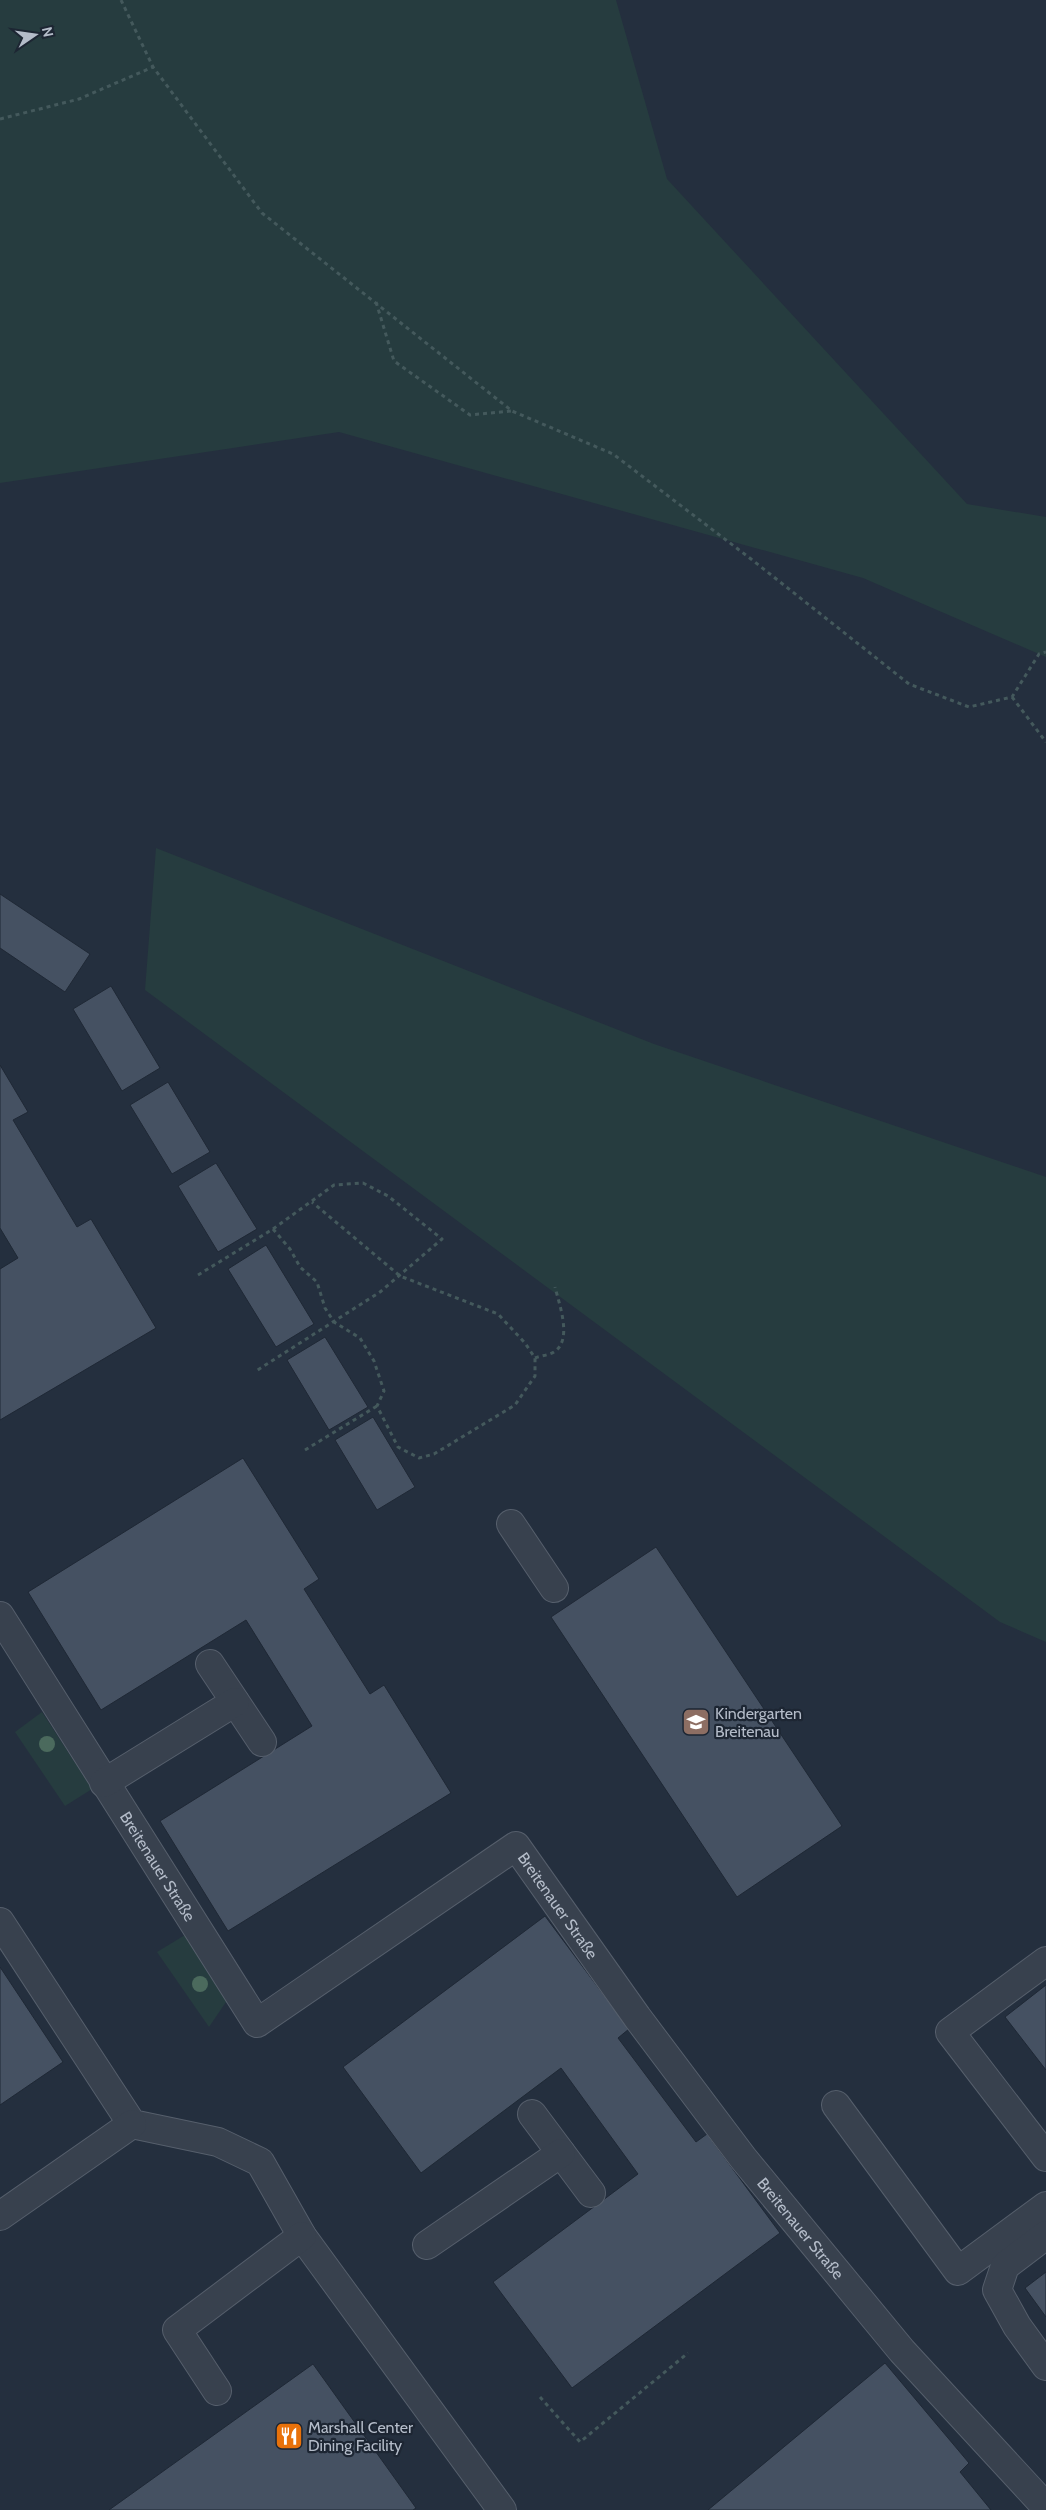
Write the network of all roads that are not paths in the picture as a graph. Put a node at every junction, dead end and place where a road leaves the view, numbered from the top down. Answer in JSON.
{"nodes":[{"id":1,"x":511,"y":1524,"type":"dead end"},
{"id":2,"x":554,"y":1588,"type":"dead end"},
{"id":3,"x":0,"y":1616,"type":"edge"},
{"id":4,"x":210,"y":1664,"type":"dead end"},
{"id":5,"x":235,"y":1702,"type":"junction"},
{"id":6,"x":262,"y":1742,"type":"dead end"},
{"id":7,"x":104,"y":1783,"type":"junction"},
{"id":8,"x":0,"y":1922,"type":"edge"},
{"id":9,"x":1046,"y":1961,"type":"edge"},
{"id":10,"x":836,"y":2105,"type":"dead end"},
{"id":11,"x":532,"y":2114,"type":"dead end"},
{"id":12,"x":132,"y":2124,"type":"junction"},
{"id":13,"x":561,"y":2153,"type":"junction"},
{"id":14,"x":1046,"y":2158,"type":"edge"},
{"id":15,"x":592,"y":2193,"type":"dead end"},
{"id":16,"x":1046,"y":2206,"type":"edge"},
{"id":17,"x":0,"y":2216,"type":"edge"},
{"id":18,"x":1046,"y":2235,"type":"edge"},
{"id":19,"x":302,"y":2236,"type":"junction"},
{"id":20,"x":427,"y":2245,"type":"dead end"},
{"id":21,"x":1046,"y":2366,"type":"edge"},
{"id":22,"x":217,"y":2391,"type":"dead end"},
{"id":23,"x":1046,"y":2507,"type":"edge"},
{"id":24,"x":502,"y":2510,"type":"edge"}],
"edges":[{"from":1,"to":2,"type":"street"},
{"from":3,"to":7,"type":"street","name":"Breitenauer Straße"},
{"from":4,"to":5,"type":"street"},
{"from":5,"to":6,"type":"street"},
{"from":5,"to":7,"type":"street"},
{"from":7,"to":23,"type":"street","name":"Breitenauer Straße"},
{"from":8,"to":12,"type":"street"},
{"from":9,"to":14,"type":"street"},
{"from":10,"to":16,"type":"street"},
{"from":11,"to":13,"type":"street"},
{"from":12,"to":17,"type":"street"},
{"from":12,"to":19,"type":"street"},
{"from":13,"to":15,"type":"street"},
{"from":13,"to":20,"type":"street"},
{"from":18,"to":21,"type":"street"},
{"from":19,"to":22,"type":"street"},
{"from":19,"to":24,"type":"street"}]}
